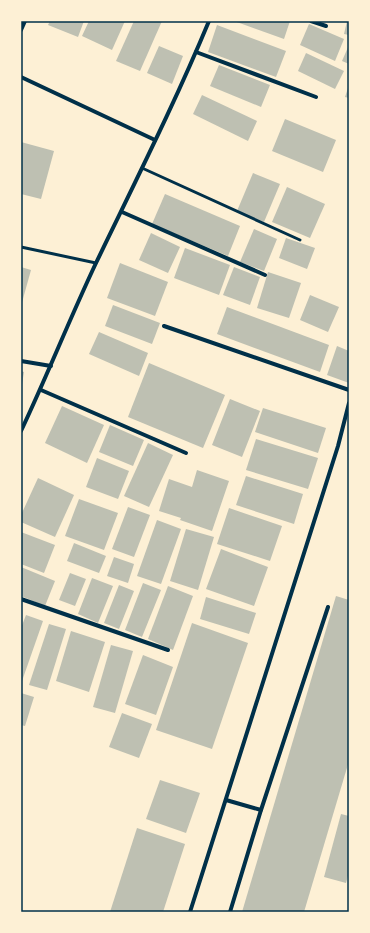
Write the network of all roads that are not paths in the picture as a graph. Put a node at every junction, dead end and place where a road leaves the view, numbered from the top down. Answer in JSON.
{"nodes":[{"id":1,"x":25,"y":21,"type":"edge"},
{"id":2,"x":209,"y":21,"type":"edge"},
{"id":3,"x":311,"y":21,"type":"edge"},
{"id":4,"x":326,"y":26,"type":"dead end"},
{"id":5,"x":21,"y":30,"type":"edge"},
{"id":6,"x":196,"y":52,"type":"junction"},
{"id":7,"x":21,"y":77,"type":"edge"},
{"id":8,"x":316,"y":97,"type":"dead end"},
{"id":9,"x":155,"y":140,"type":"junction"},
{"id":10,"x":142,"y":168,"type":"junction"},
{"id":11,"x":122,"y":212,"type":"junction"},
{"id":12,"x":300,"y":240,"type":"dead end"},
{"id":13,"x":21,"y":246,"type":"edge"},
{"id":14,"x":96,"y":263,"type":"junction"},
{"id":15,"x":265,"y":275,"type":"dead end"},
{"id":16,"x":164,"y":326,"type":"dead end"},
{"id":17,"x":21,"y":360,"type":"edge"},
{"id":18,"x":51,"y":366,"type":"junction"},
{"id":19,"x":41,"y":390,"type":"junction"},
{"id":20,"x":349,"y":390,"type":"edge"},
{"id":21,"x":349,"y":403,"type":"edge"},
{"id":22,"x":21,"y":432,"type":"edge"},
{"id":23,"x":186,"y":453,"type":"dead end"},
{"id":24,"x":21,"y":599,"type":"edge"},
{"id":25,"x":328,"y":607,"type":"dead end"},
{"id":26,"x":168,"y":650,"type":"dead end"},
{"id":27,"x":226,"y":800,"type":"junction"},
{"id":28,"x":261,"y":810,"type":"junction"},
{"id":29,"x":190,"y":912,"type":"edge"},
{"id":30,"x":230,"y":912,"type":"edge"}],
"edges":[{"from":1,"to":5,"type":"street"},
{"from":2,"to":6,"type":"street"},
{"from":3,"to":4,"type":"street"},
{"from":6,"to":8,"type":"street"},
{"from":6,"to":9,"type":"street"},
{"from":7,"to":9,"type":"street"},
{"from":9,"to":10,"type":"street"},
{"from":10,"to":11,"type":"street"},
{"from":10,"to":12,"type":"lane"},
{"from":11,"to":14,"type":"street"},
{"from":11,"to":15,"type":"street"},
{"from":13,"to":14,"type":"lane"},
{"from":14,"to":18,"type":"street"},
{"from":16,"to":20,"type":"street"},
{"from":17,"to":18,"type":"street"},
{"from":18,"to":19,"type":"street"},
{"from":19,"to":22,"type":"street"},
{"from":19,"to":23,"type":"street"},
{"from":21,"to":27,"type":"street"},
{"from":24,"to":26,"type":"street"},
{"from":25,"to":28,"type":"street"},
{"from":27,"to":28,"type":"street"},
{"from":27,"to":29,"type":"street"},
{"from":28,"to":30,"type":"street"}]}
